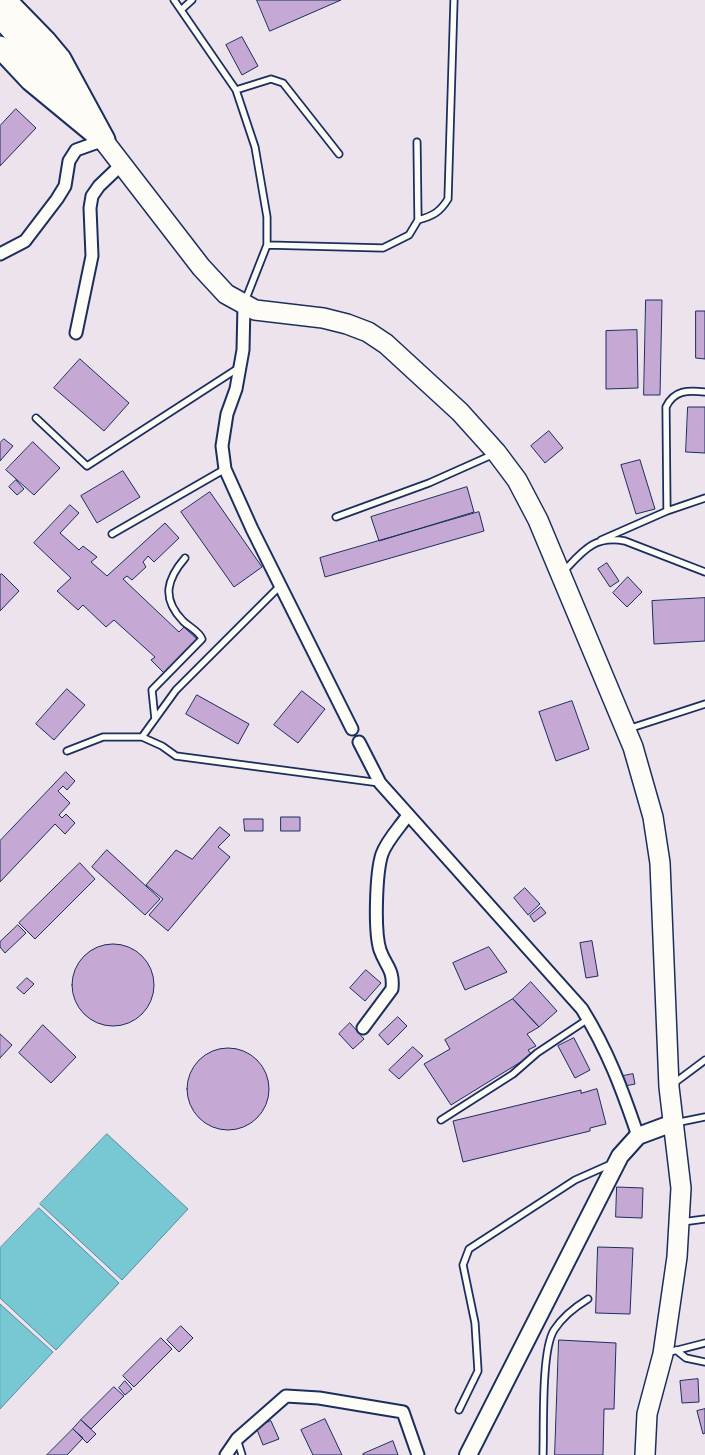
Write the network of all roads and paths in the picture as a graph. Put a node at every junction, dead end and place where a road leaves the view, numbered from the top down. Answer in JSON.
{"nodes":[{"id":1,"x":5,"y":0,"type":"edge"},
{"id":2,"x":174,"y":0,"type":"edge"},
{"id":3,"x":192,"y":0,"type":"edge"},
{"id":4,"x":454,"y":0,"type":"edge"},
{"id":5,"x":181,"y":10,"type":"junction"},
{"id":6,"x":0,"y":18,"type":"edge"},
{"id":7,"x":0,"y":47,"type":"edge"},
{"id":8,"x":236,"y":90,"type":"junction"},
{"id":9,"x":104,"y":140,"type":"junction"},
{"id":10,"x":417,"y":142,"type":"dead end"},
{"id":11,"x":339,"y":154,"type":"dead end"},
{"id":12,"x":122,"y":164,"type":"junction"},
{"id":13,"x":418,"y":220,"type":"junction"},
{"id":14,"x":267,"y":245,"type":"junction"},
{"id":15,"x":0,"y":254,"type":"edge"},
{"id":16,"x":244,"y":305,"type":"junction"},
{"id":17,"x":76,"y":333,"type":"dead end"},
{"id":18,"x":240,"y":367,"type":"junction"},
{"id":19,"x":705,"y":392,"type":"edge"},
{"id":20,"x":36,"y":418,"type":"dead end"},
{"id":21,"x":496,"y":452,"type":"junction"},
{"id":22,"x":225,"y":469,"type":"junction"},
{"id":23,"x":705,"y":498,"type":"edge"},
{"id":24,"x":667,"y":512,"type":"junction"},
{"id":25,"x":336,"y":517,"type":"dead end"},
{"id":26,"x":112,"y":534,"type":"dead end"},
{"id":27,"x":601,"y":540,"type":"junction"},
{"id":28,"x":185,"y":558,"type":"dead end"},
{"id":29,"x":705,"y":572,"type":"edge"},
{"id":30,"x":560,"y":576,"type":"junction"},
{"id":31,"x":280,"y":586,"type":"junction"},
{"id":32,"x":705,"y":704,"type":"edge"},
{"id":33,"x":155,"y":719,"type":"junction"},
{"id":34,"x":352,"y":729,"type":"dead end"},
{"id":35,"x":627,"y":730,"type":"junction"},
{"id":36,"x":142,"y":737,"type":"junction"},
{"id":37,"x":359,"y":742,"type":"dead end"},
{"id":38,"x":67,"y":751,"type":"dead end"},
{"id":39,"x":380,"y":783,"type":"junction"},
{"id":40,"x":408,"y":815,"type":"junction"},
{"id":41,"x":588,"y":1019,"type":"junction"},
{"id":42,"x":363,"y":1028,"type":"dead end"},
{"id":43,"x":705,"y":1060,"type":"edge"},
{"id":44,"x":669,"y":1087,"type":"junction"},
{"id":45,"x":705,"y":1117,"type":"edge"},
{"id":46,"x":441,"y":1120,"type":"dead end"},
{"id":47,"x":673,"y":1123,"type":"junction"},
{"id":48,"x":638,"y":1136,"type":"junction"},
{"id":49,"x":616,"y":1162,"type":"junction"},
{"id":50,"x":705,"y":1219,"type":"edge"},
{"id":51,"x":680,"y":1222,"type":"junction"},
{"id":52,"x":588,"y":1299,"type":"dead end"},
{"id":53,"x":705,"y":1343,"type":"edge"},
{"id":54,"x":669,"y":1352,"type":"junction"},
{"id":55,"x":705,"y":1362,"type":"edge"},
{"id":56,"x":459,"y":1410,"type":"dead end"},
{"id":57,"x":237,"y":1440,"type":"junction"},
{"id":58,"x":226,"y":1455,"type":"edge"},
{"id":59,"x":242,"y":1455,"type":"edge"},
{"id":60,"x":418,"y":1455,"type":"edge"},
{"id":61,"x":468,"y":1455,"type":"edge"},
{"id":62,"x":543,"y":1455,"type":"edge"},
{"id":63,"x":645,"y":1455,"type":"edge"}],
"edges":[{"from":1,"to":9,"type":"highway"},
{"from":2,"to":5,"type":"lane"},
{"from":3,"to":5,"type":"lane"},
{"from":4,"to":13,"type":"lane"},
{"from":5,"to":8,"type":"lane"},
{"from":6,"to":9,"type":"main road"},
{"from":7,"to":9,"type":"highway"},
{"from":8,"to":11,"type":"lane"},
{"from":8,"to":14,"type":"lane"},
{"from":9,"to":12,"type":"main road"},
{"from":9,"to":15,"type":"street"},
{"from":10,"to":13,"type":"lane"},
{"from":12,"to":16,"type":"main road"},
{"from":12,"to":17,"type":"street"},
{"from":13,"to":14,"type":"lane"},
{"from":14,"to":16,"type":"lane"},
{"from":16,"to":18,"type":"street"},
{"from":16,"to":21,"type":"main road"},
{"from":18,"to":20,"type":"lane"},
{"from":18,"to":22,"type":"street"},
{"from":19,"to":24,"type":"lane"},
{"from":21,"to":25,"type":"lane"},
{"from":21,"to":30,"type":"main road"},
{"from":22,"to":26,"type":"lane"},
{"from":22,"to":31,"type":"street"},
{"from":23,"to":24,"type":"lane"},
{"from":24,"to":27,"type":"lane"},
{"from":27,"to":29,"type":"lane"},
{"from":27,"to":30,"type":"lane"},
{"from":28,"to":33,"type":"lane"},
{"from":30,"to":35,"type":"main road"},
{"from":31,"to":33,"type":"lane"},
{"from":31,"to":34,"type":"street"},
{"from":32,"to":35,"type":"lane"},
{"from":33,"to":36,"type":"lane"},
{"from":35,"to":44,"type":"main road"},
{"from":36,"to":38,"type":"lane"},
{"from":36,"to":39,"type":"lane"},
{"from":37,"to":39,"type":"street"},
{"from":39,"to":40,"type":"street"},
{"from":40,"to":41,"type":"street"},
{"from":40,"to":42,"type":"street"},
{"from":41,"to":46,"type":"lane"},
{"from":41,"to":48,"type":"street"},
{"from":43,"to":44,"type":"lane"},
{"from":44,"to":47,"type":"main road"},
{"from":45,"to":47,"type":"lane"},
{"from":47,"to":48,"type":"street"},
{"from":47,"to":51,"type":"main road"},
{"from":48,"to":49,"type":"street"},
{"from":49,"to":56,"type":"lane"},
{"from":49,"to":61,"type":"street"},
{"from":50,"to":51,"type":"lane"},
{"from":51,"to":54,"type":"main road"},
{"from":52,"to":62,"type":"lane"},
{"from":53,"to":54,"type":"lane"},
{"from":54,"to":55,"type":"lane"},
{"from":54,"to":63,"type":"main road"},
{"from":57,"to":58,"type":"street"},
{"from":57,"to":59,"type":"lane"},
{"from":57,"to":60,"type":"street"}]}
